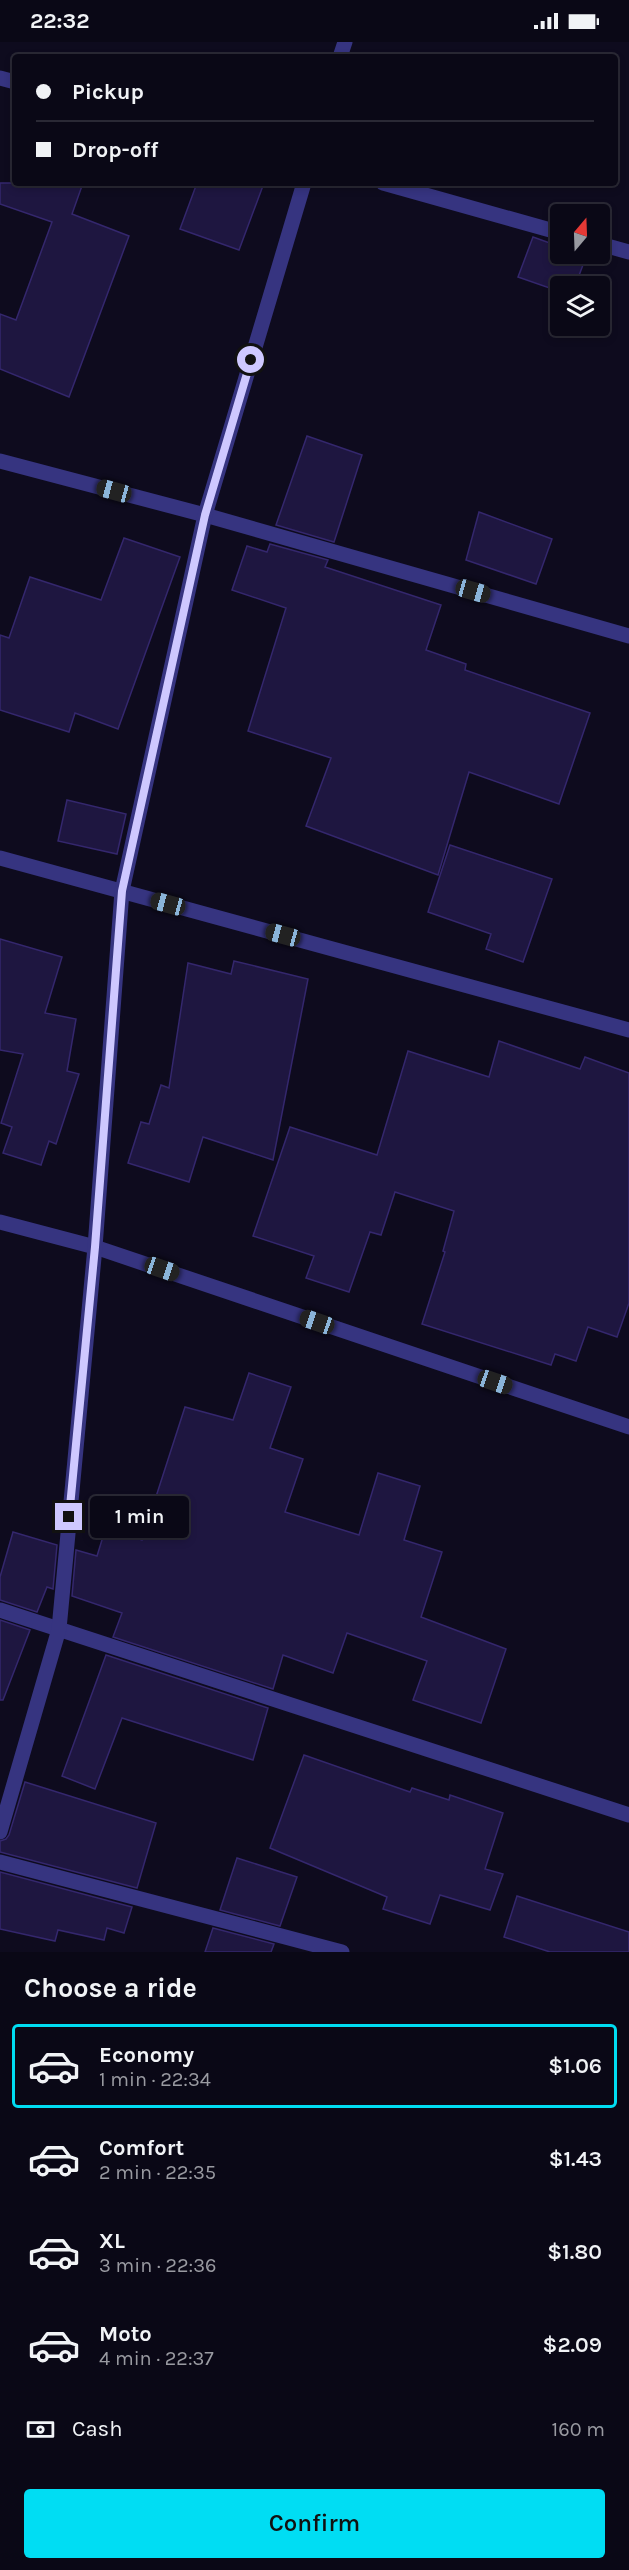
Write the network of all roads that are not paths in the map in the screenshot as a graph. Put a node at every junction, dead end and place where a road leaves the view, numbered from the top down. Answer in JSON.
{"nodes":[{"id":1,"x":302,"y":186,"type":"edge"},
{"id":2,"x":394,"y":186,"type":"edge"},
{"id":3,"x":550,"y":230,"type":"edge"},
{"id":4,"x":610,"y":247,"type":"edge"},
{"id":5,"x":629,"y":252,"type":"edge"},
{"id":6,"x":0,"y":461,"type":"edge"},
{"id":7,"x":205,"y":515,"type":"junction"},
{"id":8,"x":629,"y":636,"type":"edge"},
{"id":9,"x":0,"y":858,"type":"edge"},
{"id":10,"x":122,"y":891,"type":"junction"},
{"id":11,"x":629,"y":1030,"type":"edge"},
{"id":12,"x":0,"y":1222,"type":"edge"},
{"id":13,"x":95,"y":1247,"type":"junction"},
{"id":14,"x":629,"y":1427,"type":"edge"},
{"id":15,"x":0,"y":1610,"type":"edge"},
{"id":16,"x":59,"y":1629,"type":"junction"},
{"id":17,"x":629,"y":1815,"type":"edge"},
{"id":18,"x":0,"y":1832,"type":"edge"},
{"id":19,"x":0,"y":1862,"type":"edge"},
{"id":20,"x":342,"y":1952,"type":"edge"}],
"edges":[{"from":1,"to":7,"type":"street"},
{"from":2,"to":3,"type":"street"},
{"from":4,"to":5,"type":"street"},
{"from":6,"to":7,"type":"street"},
{"from":7,"to":8,"type":"street"},
{"from":7,"to":10,"type":"street"},
{"from":9,"to":10,"type":"street"},
{"from":10,"to":11,"type":"street"},
{"from":10,"to":13,"type":"street"},
{"from":12,"to":13,"type":"street"},
{"from":13,"to":14,"type":"street"},
{"from":13,"to":16,"type":"street"},
{"from":15,"to":16,"type":"street"},
{"from":16,"to":17,"type":"street"},
{"from":16,"to":18,"type":"street"},
{"from":19,"to":20,"type":"street"}]}
